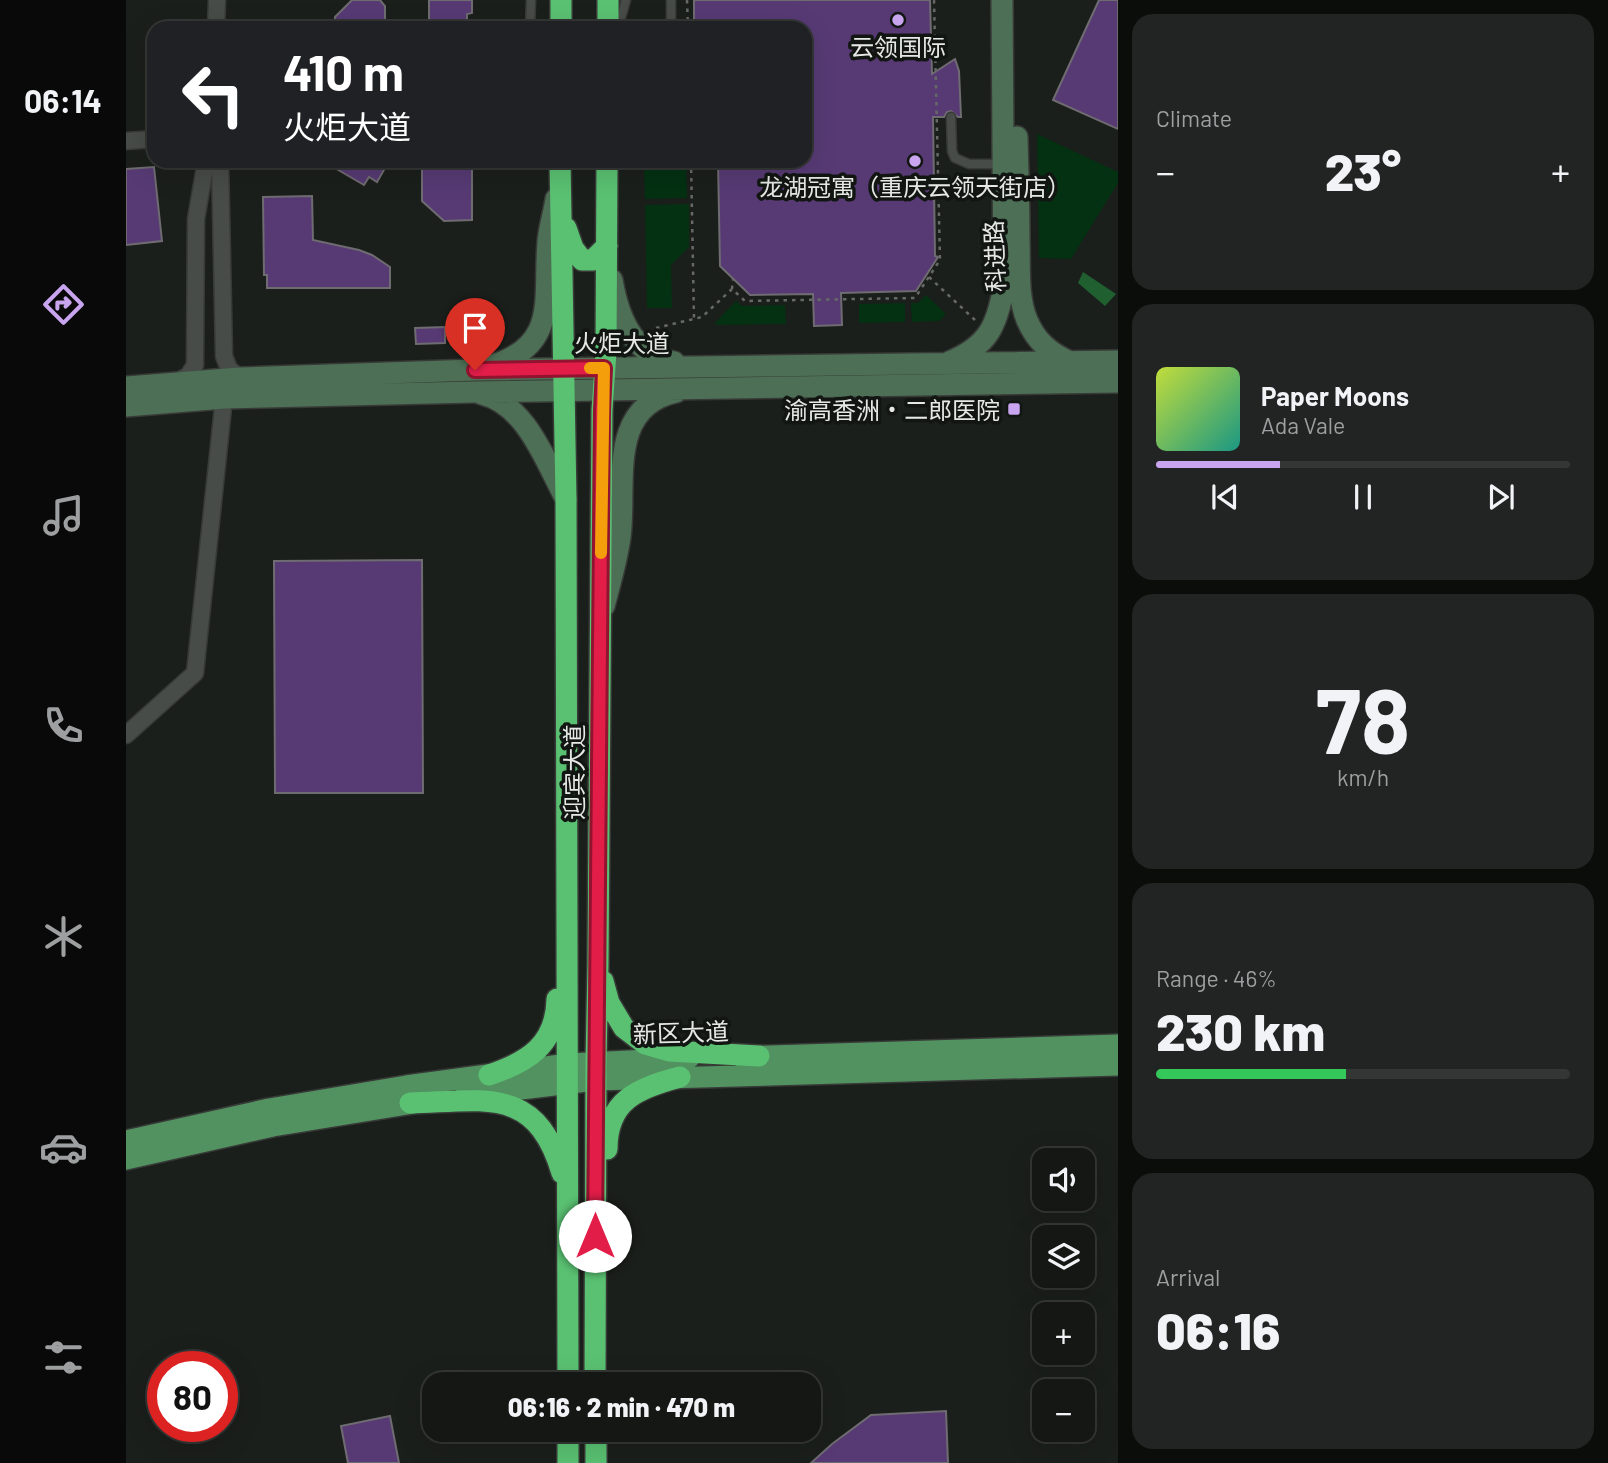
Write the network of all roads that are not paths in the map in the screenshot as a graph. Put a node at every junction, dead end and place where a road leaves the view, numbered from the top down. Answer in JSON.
{"nodes":[{"id":1,"x":217,"y":0,"type":"edge"},
{"id":2,"x":531,"y":0,"type":"edge"},
{"id":3,"x":561,"y":0,"type":"edge"},
{"id":4,"x":608,"y":0,"type":"edge"},
{"id":5,"x":626,"y":0,"type":"edge"},
{"id":6,"x":671,"y":0,"type":"edge"},
{"id":7,"x":1002,"y":0,"type":"edge"},
{"id":8,"x":1015,"y":0,"type":"edge"},
{"id":9,"x":216,"y":21,"type":"edge"},
{"id":10,"x":530,"y":21,"type":"edge"},
{"id":11,"x":561,"y":21,"type":"edge"},
{"id":12,"x":608,"y":21,"type":"edge"},
{"id":13,"x":620,"y":21,"type":"edge"},
{"id":14,"x":671,"y":21,"type":"edge"},
{"id":15,"x":951,"y":117,"type":"dead end"},
{"id":16,"x":147,"y":140,"type":"edge"},
{"id":17,"x":126,"y":141,"type":"edge"},
{"id":18,"x":1003,"y":163,"type":"junction"},
{"id":19,"x":203,"y":168,"type":"edge"},
{"id":20,"x":220,"y":168,"type":"edge"},
{"id":21,"x":557,"y":168,"type":"edge"},
{"id":22,"x":557,"y":168,"type":"edge"},
{"id":23,"x":607,"y":168,"type":"edge"},
{"id":24,"x":562,"y":215,"type":"junction"},
{"id":25,"x":607,"y":246,"type":"junction"},
{"id":26,"x":1004,"y":286,"type":"junction"},
{"id":27,"x":1022,"y":300,"type":"junction"},
{"id":28,"x":1118,"y":361,"type":"edge"},
{"id":29,"x":1070,"y":362,"type":"junction"},
{"id":30,"x":943,"y":365,"type":"junction"},
{"id":31,"x":604,"y":368,"type":"junction"},
{"id":32,"x":711,"y":368,"type":"junction"},
{"id":33,"x":563,"y":369,"type":"junction"},
{"id":34,"x":475,"y":370,"type":"junction"},
{"id":35,"x":240,"y":378,"type":"junction"},
{"id":36,"x":1118,"y":382,"type":"edge"},
{"id":37,"x":171,"y":383,"type":"junction"},
{"id":38,"x":126,"y":387,"type":"edge"},
{"id":39,"x":700,"y":388,"type":"junction"},
{"id":40,"x":603,"y":390,"type":"junction"},
{"id":41,"x":563,"y":391,"type":"junction"},
{"id":42,"x":474,"y":392,"type":"junction"},
{"id":43,"x":224,"y":398,"type":"junction"},
{"id":44,"x":126,"y":406,"type":"edge"},
{"id":45,"x":566,"y":499,"type":"junction"},
{"id":46,"x":601,"y":622,"type":"junction"},
{"id":47,"x":126,"y":735,"type":"edge"},
{"id":48,"x":568,"y":932,"type":"junction"},
{"id":49,"x":598,"y":965,"type":"junction"},
{"id":50,"x":1118,"y":1045,"type":"edge"},
{"id":51,"x":759,"y":1056,"type":"junction"},
{"id":52,"x":1118,"y":1065,"type":"edge"},
{"id":53,"x":596,"y":1071,"type":"junction"},
{"id":54,"x":568,"y":1073,"type":"junction"},
{"id":55,"x":489,"y":1074,"type":"junction"},
{"id":56,"x":680,"y":1077,"type":"junction"},
{"id":57,"x":410,"y":1103,"type":"junction"},
{"id":58,"x":126,"y":1141,"type":"edge"},
{"id":59,"x":126,"y":1159,"type":"edge"},
{"id":60,"x":568,"y":1195,"type":"junction"},
{"id":61,"x":595,"y":1314,"type":"junction"},
{"id":62,"x":568,"y":1372,"type":"edge"},
{"id":63,"x":595,"y":1372,"type":"edge"},
{"id":64,"x":568,"y":1442,"type":"edge"},
{"id":65,"x":596,"y":1442,"type":"edge"},
{"id":66,"x":568,"y":1463,"type":"edge"},
{"id":67,"x":596,"y":1463,"type":"edge"}],
"edges":[{"from":1,"to":9,"type":"street"},
{"from":2,"to":10,"type":"lane"},
{"from":3,"to":11,"type":"highway"},
{"from":4,"to":12,"type":"highway"},
{"from":5,"to":13,"type":"lane"},
{"from":6,"to":14,"type":"lane"},
{"from":7,"to":18,"type":"main road"},
{"from":8,"to":27,"type":"main road","name":"科进路"},
{"from":15,"to":18,"type":"lane"},
{"from":16,"to":17,"type":"street"},
{"from":18,"to":26,"type":"main road"},
{"from":19,"to":37,"type":"street"},
{"from":20,"to":35,"type":"street"},
{"from":21,"to":24,"type":"highway","name":"迎宾大道"},
{"from":22,"to":34,"type":"main road"},
{"from":23,"to":25,"type":"highway","name":"迎宾大道"},
{"from":24,"to":25,"type":"highway"},
{"from":24,"to":33,"type":"highway","name":"迎宾大道"},
{"from":25,"to":31,"type":"highway","name":"迎宾大道"},
{"from":25,"to":32,"type":"main road"},
{"from":26,"to":27,"type":"main road"},
{"from":26,"to":30,"type":"main road"},
{"from":27,"to":29,"type":"main road","name":"科进路"},
{"from":28,"to":29,"type":"main road","name":"火炬大道"},
{"from":29,"to":30,"type":"main road","name":"火炬大道"},
{"from":30,"to":32,"type":"main road","name":"火炬大道"},
{"from":31,"to":32,"type":"main road","name":"火炬大道"},
{"from":31,"to":33,"type":"main road","name":"火炬大道"},
{"from":31,"to":40,"type":"highway","name":"迎宾大道"},
{"from":33,"to":34,"type":"main road","name":"火炬大道"},
{"from":33,"to":41,"type":"highway","name":"迎宾大道"},
{"from":34,"to":35,"type":"main road","name":"火炬大道"},
{"from":35,"to":37,"type":"main road","name":"火炬大道"},
{"from":36,"to":39,"type":"main road","name":"火炬大道"},
{"from":37,"to":38,"type":"main road","name":"火炬大道"},
{"from":39,"to":40,"type":"main road","name":"火炬大道"},
{"from":39,"to":46,"type":"main road"},
{"from":40,"to":41,"type":"main road","name":"火炬大道"},
{"from":40,"to":46,"type":"highway","name":"迎宾大道"},
{"from":41,"to":42,"type":"main road","name":"火炬大道"},
{"from":41,"to":45,"type":"highway","name":"迎宾大道"},
{"from":42,"to":43,"type":"main road","name":"火炬大道"},
{"from":42,"to":45,"type":"main road"},
{"from":43,"to":44,"type":"main road","name":"火炬大道"},
{"from":43,"to":47,"type":"street"},
{"from":45,"to":46,"type":"highway"},
{"from":45,"to":48,"type":"highway","name":"迎宾大道"},
{"from":46,"to":49,"type":"highway","name":"迎宾大道"},
{"from":48,"to":54,"type":"highway","name":"迎宾大道"},
{"from":48,"to":55,"type":"highway"},
{"from":49,"to":51,"type":"highway"},
{"from":49,"to":53,"type":"highway","name":"迎宾大道"},
{"from":50,"to":51,"type":"main road","name":"新区大道"},
{"from":51,"to":53,"type":"main road","name":"新区大道"},
{"from":52,"to":56,"type":"main road","name":"新区大道"},
{"from":53,"to":54,"type":"main road","name":"新区大道"},
{"from":53,"to":56,"type":"main road","name":"新区大道"},
{"from":53,"to":61,"type":"highway","name":"迎宾大道"},
{"from":54,"to":55,"type":"main road","name":"新区大道"},
{"from":54,"to":57,"type":"main road","name":"新区大道"},
{"from":54,"to":60,"type":"highway","name":"迎宾大道"},
{"from":55,"to":58,"type":"main road","name":"新区大道"},
{"from":56,"to":61,"type":"highway"},
{"from":57,"to":59,"type":"main road","name":"新区大道"},
{"from":57,"to":60,"type":"highway"},
{"from":60,"to":62,"type":"highway","name":"迎宾大道"},
{"from":61,"to":63,"type":"highway","name":"迎宾大道"},
{"from":64,"to":66,"type":"highway"},
{"from":65,"to":67,"type":"highway"}]}
